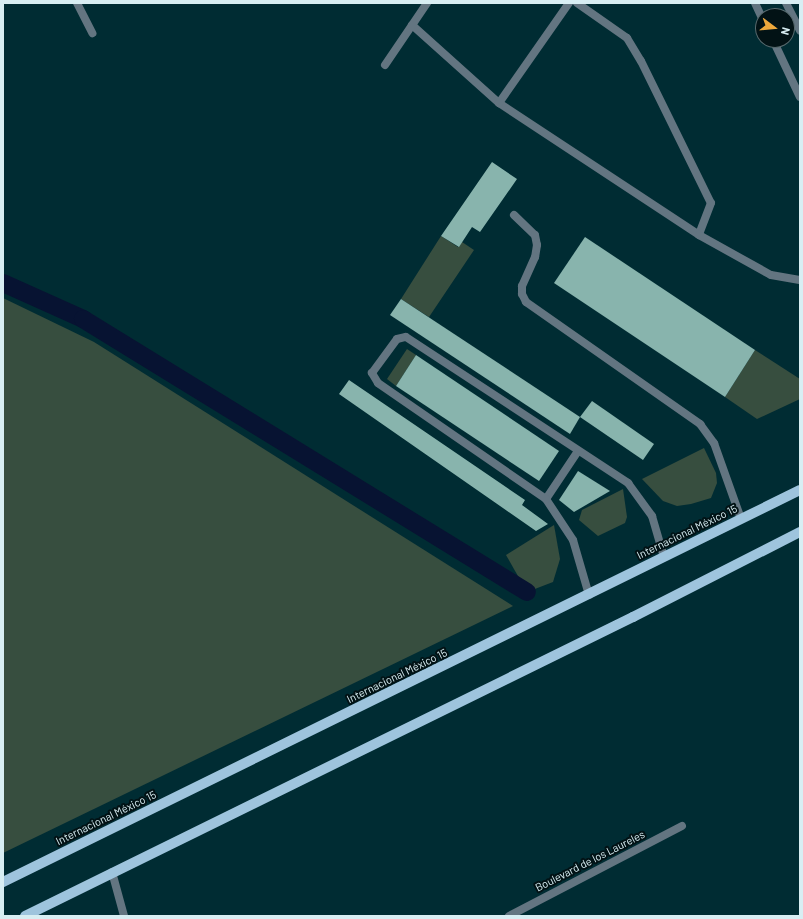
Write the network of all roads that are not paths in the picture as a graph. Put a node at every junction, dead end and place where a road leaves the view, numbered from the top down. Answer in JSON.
{"nodes":[{"id":1,"x":77,"y":3,"type":"edge"},
{"id":2,"x":427,"y":3,"type":"edge"},
{"id":3,"x":569,"y":3,"type":"edge"},
{"id":4,"x":577,"y":3,"type":"edge"},
{"id":5,"x":786,"y":3,"type":"edge"},
{"id":6,"x":412,"y":26,"type":"junction"},
{"id":7,"x":800,"y":31,"type":"edge"},
{"id":8,"x":92,"y":34,"type":"dead end"},
{"id":9,"x":776,"y":48,"type":"edge"},
{"id":10,"x":385,"y":65,"type":"dead end"},
{"id":11,"x":800,"y":97,"type":"edge"},
{"id":12,"x":499,"y":103,"type":"junction"},
{"id":13,"x":514,"y":215,"type":"dead end"},
{"id":14,"x":699,"y":235,"type":"junction"},
{"id":15,"x":800,"y":280,"type":"edge"},
{"id":16,"x":578,"y":450,"type":"junction"},
{"id":17,"x":800,"y":490,"type":"edge"},
{"id":18,"x":546,"y":499,"type":"junction"},
{"id":19,"x":741,"y":519,"type":"junction"},
{"id":20,"x":800,"y":532,"type":"edge"},
{"id":21,"x":664,"y":557,"type":"junction"},
{"id":22,"x":589,"y":595,"type":"junction"},
{"id":23,"x":682,"y":826,"type":"dead end"},
{"id":24,"x":112,"y":872,"type":"junction"},
{"id":25,"x":3,"y":882,"type":"edge"},
{"id":26,"x":25,"y":916,"type":"edge"},
{"id":27,"x":124,"y":916,"type":"edge"},
{"id":28,"x":509,"y":916,"type":"edge"}],
"edges":[{"from":1,"to":8,"type":"street"},
{"from":2,"to":6,"type":"street"},
{"from":3,"to":12,"type":"street"},
{"from":4,"to":14,"type":"street"},
{"from":5,"to":7,"type":"street"},
{"from":6,"to":10,"type":"street"},
{"from":6,"to":12,"type":"street"},
{"from":9,"to":11,"type":"street"},
{"from":12,"to":14,"type":"street"},
{"from":13,"to":19,"type":"street"},
{"from":14,"to":15,"type":"street"},
{"from":16,"to":18,"type":"street"},
{"from":16,"to":18,"type":"street"},
{"from":16,"to":21,"type":"street"},
{"from":17,"to":19,"type":"main road","name":"Internacional México 15"},
{"from":18,"to":22,"type":"street"},
{"from":19,"to":21,"type":"main road","name":"Internacional México 15"},
{"from":20,"to":24,"type":"main road"},
{"from":21,"to":22,"type":"main road","name":"Internacional México 15"},
{"from":22,"to":25,"type":"main road","name":"Internacional México 15"},
{"from":23,"to":28,"type":"street","name":"Boulevard de los Laureles"},
{"from":24,"to":26,"type":"main road"},
{"from":24,"to":27,"type":"street"}]}
